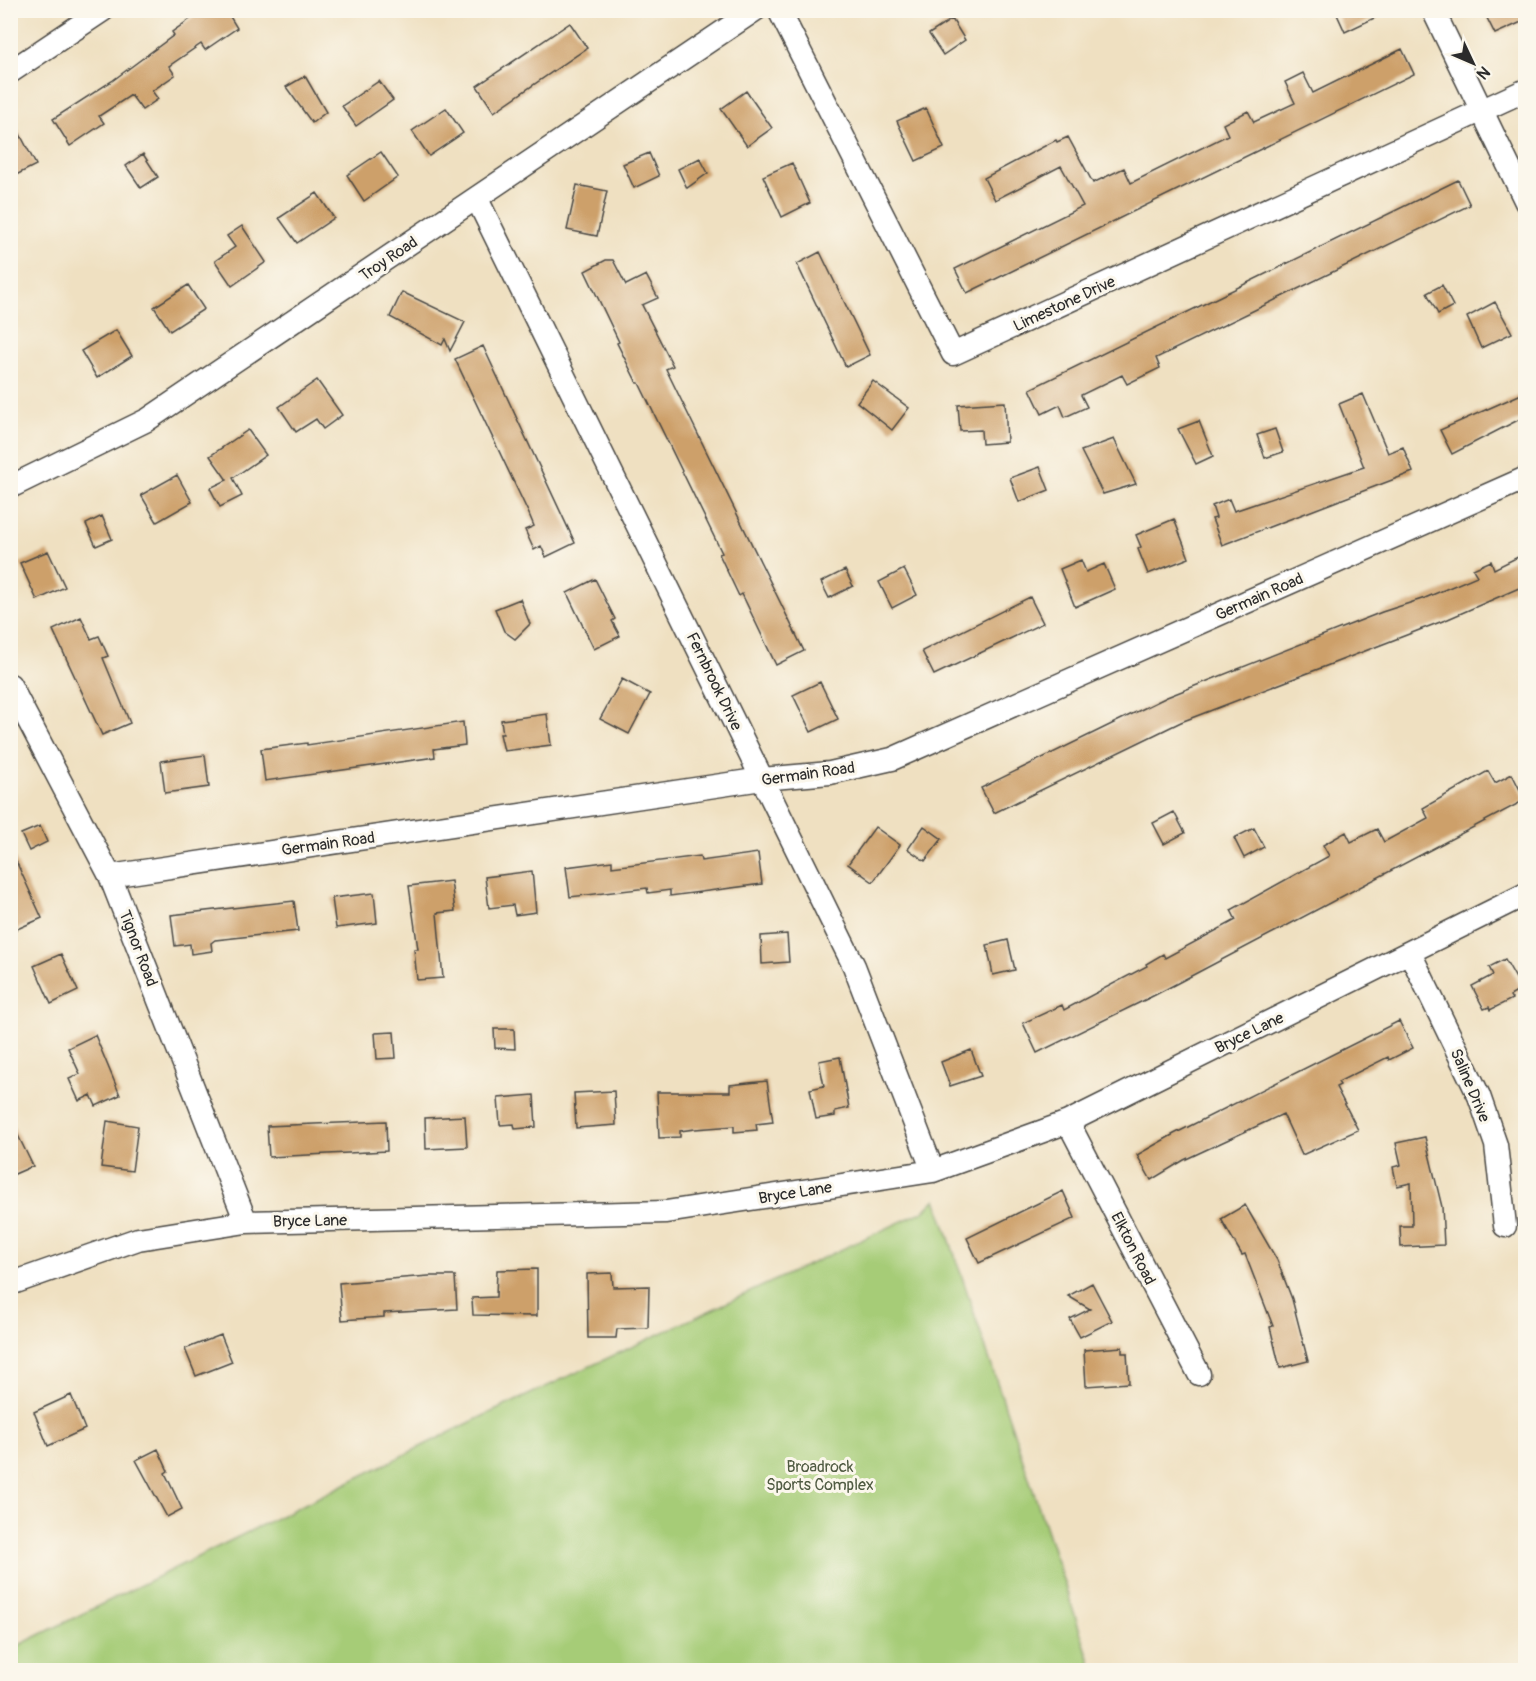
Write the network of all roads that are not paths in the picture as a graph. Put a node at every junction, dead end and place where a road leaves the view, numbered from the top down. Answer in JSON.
{"nodes":[{"id":1,"x":103,"y":10,"type":"edge"},
{"id":2,"x":755,"y":10,"type":"edge"},
{"id":3,"x":779,"y":10,"type":"edge"},
{"id":4,"x":1433,"y":10,"type":"edge"},
{"id":5,"x":10,"y":72,"type":"edge"},
{"id":6,"x":1526,"y":90,"type":"edge"},
{"id":7,"x":1483,"y":112,"type":"junction"},
{"id":8,"x":477,"y":199,"type":"junction"},
{"id":9,"x":1526,"y":202,"type":"edge"},
{"id":10,"x":1526,"y":478,"type":"edge"},
{"id":11,"x":10,"y":487,"type":"edge"},
{"id":12,"x":10,"y":685,"type":"edge"},
{"id":13,"x":762,"y":778,"type":"junction"},
{"id":14,"x":110,"y":876,"type":"junction"},
{"id":15,"x":1526,"y":894,"type":"edge"},
{"id":16,"x":1410,"y":953,"type":"junction"},
{"id":17,"x":1068,"y":1122,"type":"junction"},
{"id":18,"x":933,"y":1171,"type":"junction"},
{"id":19,"x":246,"y":1222,"type":"junction"},
{"id":20,"x":1505,"y":1226,"type":"dead end"},
{"id":21,"x":10,"y":1284,"type":"edge"},
{"id":22,"x":1199,"y":1374,"type":"dead end"}],
"edges":[{"from":1,"to":5,"type":"street"},
{"from":2,"to":8,"type":"street","name":"Troy Road"},
{"from":3,"to":7,"type":"street","name":"Limestone Drive"},
{"from":4,"to":7,"type":"street"},
{"from":6,"to":7,"type":"street","name":"Limestone Drive"},
{"from":7,"to":9,"type":"street"},
{"from":8,"to":11,"type":"street","name":"Troy Road"},
{"from":8,"to":13,"type":"street","name":"Fernbrook Drive"},
{"from":10,"to":13,"type":"street","name":"Germain Road"},
{"from":12,"to":14,"type":"street","name":"Tignor Road"},
{"from":13,"to":14,"type":"street","name":"Germain Road"},
{"from":13,"to":18,"type":"street","name":"Fernbrook Drive"},
{"from":14,"to":19,"type":"street","name":"Tignor Road"},
{"from":15,"to":16,"type":"street","name":"Bryce Lane"},
{"from":16,"to":17,"type":"street","name":"Bryce Lane"},
{"from":16,"to":20,"type":"street","name":"Saline Drive"},
{"from":17,"to":18,"type":"street","name":"Bryce Lane"},
{"from":17,"to":22,"type":"street","name":"Elkton Road"},
{"from":18,"to":19,"type":"street","name":"Bryce Lane"},
{"from":19,"to":21,"type":"street","name":"Bryce Lane"}]}
